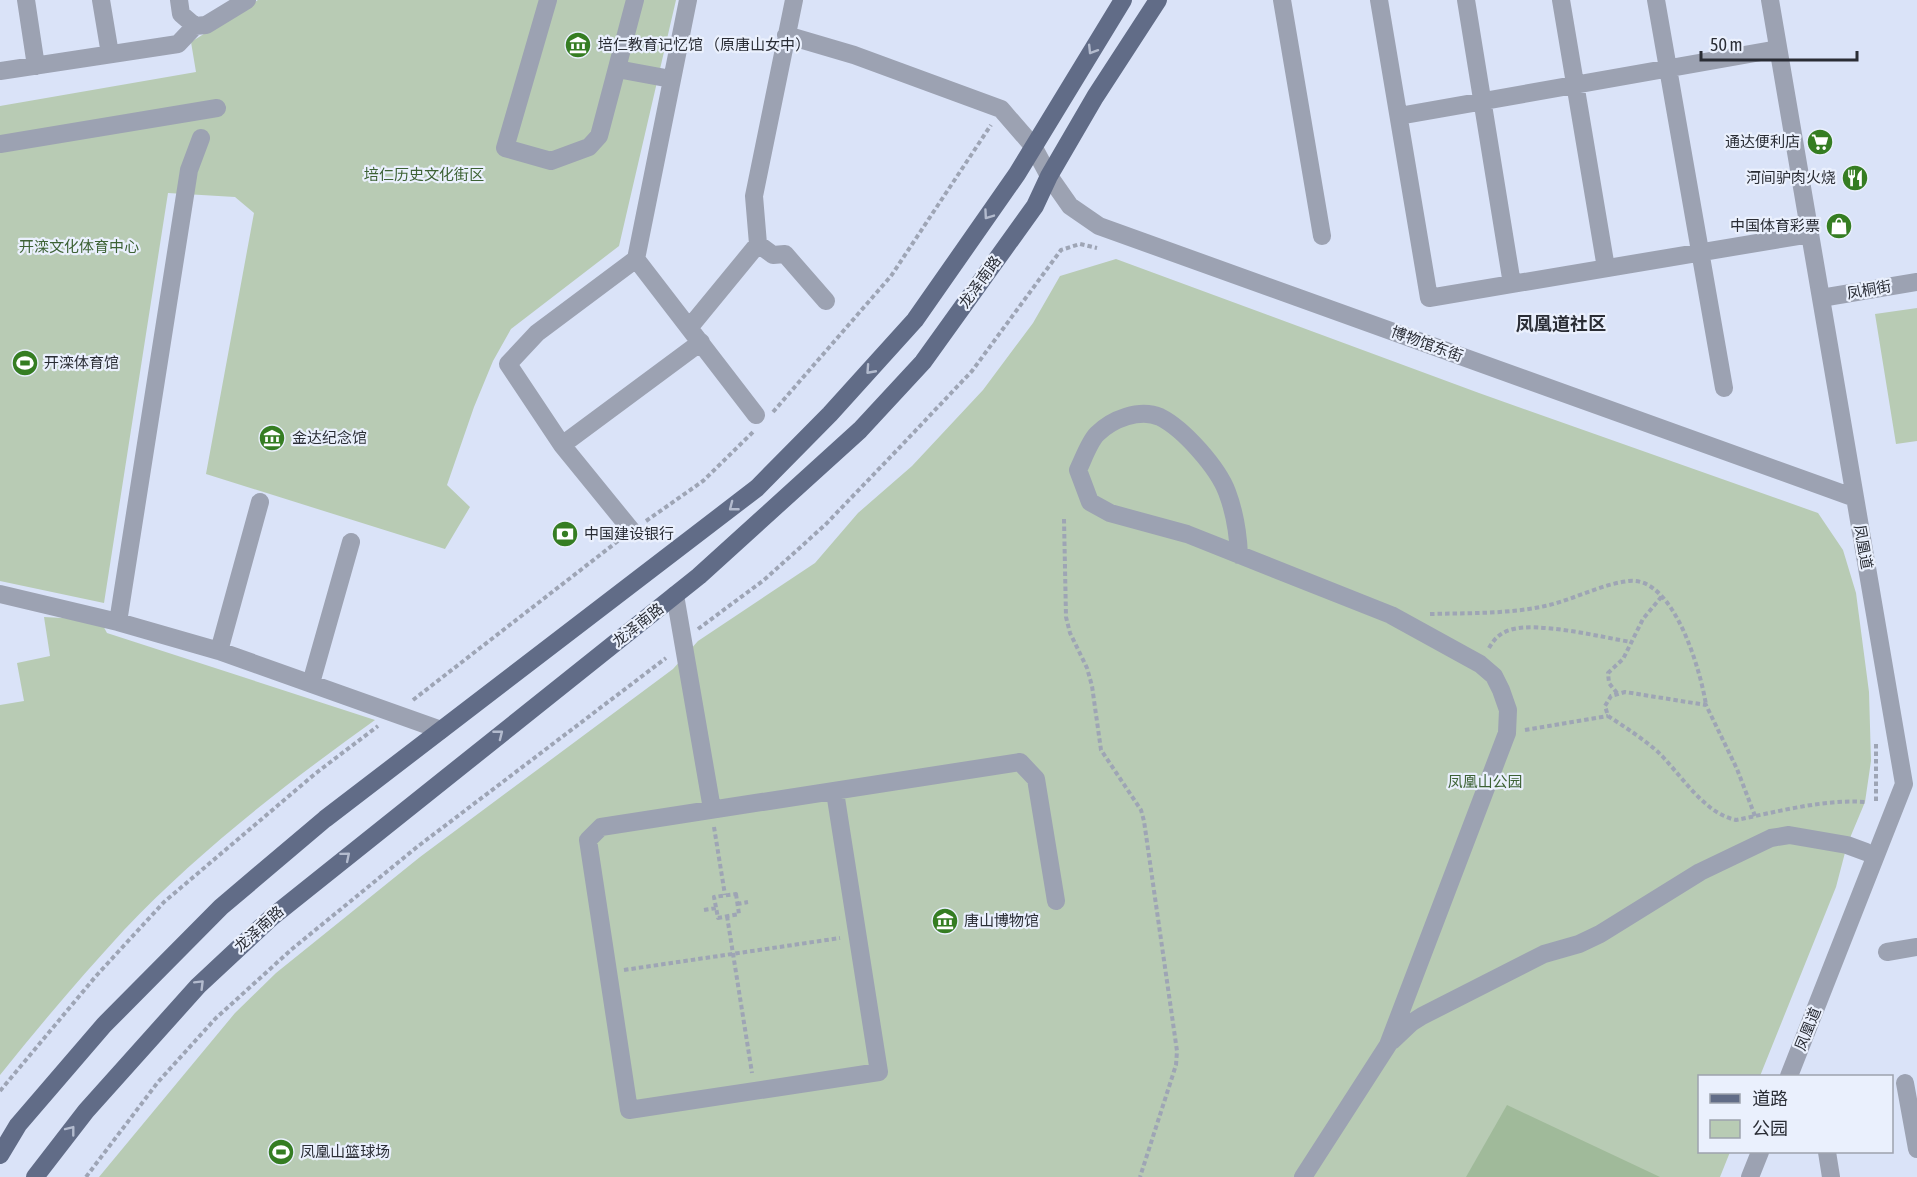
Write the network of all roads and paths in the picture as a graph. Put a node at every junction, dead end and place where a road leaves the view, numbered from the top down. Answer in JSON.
{"nodes":[{"id":1,"x":26,"y":0,"type":"edge"},
{"id":2,"x":101,"y":0,"type":"edge"},
{"id":3,"x":179,"y":0,"type":"edge"},
{"id":4,"x":247,"y":0,"type":"edge"},
{"id":5,"x":549,"y":0,"type":"edge"},
{"id":6,"x":635,"y":0,"type":"edge"},
{"id":7,"x":688,"y":0,"type":"edge"},
{"id":8,"x":794,"y":0,"type":"edge"},
{"id":9,"x":1123,"y":0,"type":"edge"},
{"id":10,"x":1158,"y":0,"type":"edge"},
{"id":11,"x":1282,"y":0,"type":"edge"},
{"id":12,"x":1379,"y":0,"type":"edge"},
{"id":13,"x":1466,"y":0,"type":"edge"},
{"id":14,"x":1561,"y":0,"type":"edge"},
{"id":15,"x":1656,"y":0,"type":"edge"},
{"id":16,"x":1770,"y":0,"type":"edge"},
{"id":17,"x":195,"y":26,"type":"junction"},
{"id":18,"x":786,"y":35,"type":"junction"},
{"id":19,"x":1778,"y":49,"type":"junction"},
{"id":20,"x":110,"y":54,"type":"junction"},
{"id":21,"x":36,"y":66,"type":"junction"},
{"id":22,"x":1668,"y":68,"type":"junction"},
{"id":23,"x":617,"y":69,"type":"junction"},
{"id":24,"x":0,"y":71,"type":"edge"},
{"id":25,"x":671,"y":79,"type":"junction"},
{"id":26,"x":1575,"y":84,"type":"junction"},
{"id":27,"x":1482,"y":100,"type":"junction"},
{"id":28,"x":217,"y":108,"type":"dead end"},
{"id":29,"x":1399,"y":116,"type":"junction"},
{"id":30,"x":991,"y":125,"type":"dead end"},
{"id":31,"x":201,"y":138,"type":"dead end"},
{"id":32,"x":0,"y":144,"type":"edge"},
{"id":33,"x":1033,"y":146,"type":"junction"},
{"id":34,"x":1049,"y":176,"type":"junction"},
{"id":35,"x":1810,"y":234,"type":"junction"},
{"id":36,"x":1322,"y":236,"type":"dead end"},
{"id":37,"x":758,"y":244,"type":"junction"},
{"id":38,"x":1100,"y":248,"type":"dead end"},
{"id":39,"x":1700,"y":252,"type":"junction"},
{"id":40,"x":636,"y":258,"type":"junction"},
{"id":41,"x":1606,"y":268,"type":"junction"},
{"id":42,"x":1917,"y":282,"type":"edge"},
{"id":43,"x":1512,"y":284,"type":"junction"},
{"id":44,"x":1821,"y":298,"type":"junction"},
{"id":45,"x":826,"y":301,"type":"dead end"},
{"id":46,"x":695,"y":335,"type":"junction"},
{"id":47,"x":1724,"y":388,"type":"dead end"},
{"id":48,"x":760,"y":419,"type":"junction"},
{"id":49,"x":562,"y":445,"type":"junction"},
{"id":50,"x":1855,"y":498,"type":"junction"},
{"id":51,"x":260,"y":502,"type":"dead end"},
{"id":52,"x":1064,"y":519,"type":"dead end"},
{"id":53,"x":632,"y":531,"type":"junction"},
{"id":54,"x":351,"y":542,"type":"dead end"},
{"id":55,"x":1239,"y":555,"type":"junction"},
{"id":56,"x":0,"y":594,"type":"edge"},
{"id":57,"x":675,"y":595,"type":"junction"},
{"id":58,"x":1662,"y":596,"type":"junction"},
{"id":59,"x":1424,"y":614,"type":"dead end"},
{"id":60,"x":118,"y":622,"type":"junction"},
{"id":61,"x":683,"y":641,"type":"junction"},
{"id":62,"x":1631,"y":642,"type":"junction"},
{"id":63,"x":219,"y":651,"type":"junction"},
{"id":64,"x":1480,"y":664,"type":"junction"},
{"id":65,"x":311,"y":683,"type":"junction"},
{"id":66,"x":1617,"y":693,"type":"junction"},
{"id":67,"x":1706,"y":705,"type":"junction"},
{"id":68,"x":395,"y":713,"type":"junction"},
{"id":69,"x":1608,"y":716,"type":"junction"},
{"id":70,"x":441,"y":730,"type":"junction"},
{"id":71,"x":1507,"y":733,"type":"junction"},
{"id":72,"x":1876,"y":739,"type":"dead end"},
{"id":73,"x":1910,"y":783,"type":"edge"},
{"id":74,"x":835,"y":792,"type":"junction"},
{"id":75,"x":1865,"y":802,"type":"dead end"},
{"id":76,"x":1876,"y":804,"type":"dead end"},
{"id":77,"x":712,"y":809,"type":"junction"},
{"id":78,"x":1755,"y":816,"type":"junction"},
{"id":79,"x":1866,"y":852,"type":"dead end"},
{"id":80,"x":725,"y":895,"type":"junction"},
{"id":81,"x":1056,"y":901,"type":"dead end"},
{"id":82,"x":748,"y":902,"type":"dead end"},
{"id":83,"x":737,"y":904,"type":"junction"},
{"id":84,"x":716,"y":908,"type":"junction"},
{"id":85,"x":704,"y":910,"type":"dead end"},
{"id":86,"x":727,"y":916,"type":"junction"},
{"id":87,"x":858,"y":936,"type":"junction"},
{"id":88,"x":1917,"y":947,"type":"edge"},
{"id":89,"x":733,"y":952,"type":"junction"},
{"id":90,"x":1887,"y":952,"type":"dead end"},
{"id":91,"x":609,"y":973,"type":"junction"},
{"id":92,"x":1388,"y":1045,"type":"junction"},
{"id":93,"x":1791,"y":1075,"type":"edge"},
{"id":94,"x":1905,"y":1083,"type":"edge"},
{"id":95,"x":0,"y":1090,"type":"edge"},
{"id":96,"x":755,"y":1092,"type":"junction"},
{"id":97,"x":1917,"y":1149,"type":"edge"},
{"id":98,"x":1760,"y":1153,"type":"edge"},
{"id":99,"x":1827,"y":1153,"type":"edge"},
{"id":100,"x":0,"y":1155,"type":"edge"},
{"id":101,"x":35,"y":1177,"type":"edge"},
{"id":102,"x":86,"y":1177,"type":"edge"},
{"id":103,"x":1140,"y":1177,"type":"edge"},
{"id":104,"x":1303,"y":1177,"type":"edge"},
{"id":105,"x":1750,"y":1177,"type":"edge"},
{"id":106,"x":1831,"y":1177,"type":"edge"}],
"edges":[{"from":1,"to":21,"type":"street"},
{"from":2,"to":20,"type":"street"},
{"from":3,"to":17,"type":"street"},
{"from":4,"to":17,"type":"street"},
{"from":5,"to":23,"type":"street"},
{"from":6,"to":23,"type":"street"},
{"from":7,"to":25,"type":"street"},
{"from":8,"to":18,"type":"street"},
{"from":9,"to":33,"type":"main road","name":"龙泽南路","one_way":true},
{"from":10,"to":34,"type":"main road","name":"龙泽南路"},
{"from":11,"to":36,"type":"street"},
{"from":12,"to":29,"type":"street"},
{"from":13,"to":27,"type":"street"},
{"from":14,"to":26,"type":"street"},
{"from":15,"to":22,"type":"street"},
{"from":16,"to":19,"type":"street","name":"凤凰道"},
{"from":17,"to":20,"type":"street"},
{"from":18,"to":33,"type":"street","name":"博物馆东街"},
{"from":18,"to":37,"type":"street"},
{"from":19,"to":22,"type":"street"},
{"from":19,"to":35,"type":"street","name":"凤凰道"},
{"from":20,"to":21,"type":"street"},
{"from":21,"to":24,"type":"street"},
{"from":22,"to":26,"type":"street"},
{"from":22,"to":39,"type":"street"},
{"from":23,"to":25,"type":"street"},
{"from":25,"to":40,"type":"street"},
{"from":26,"to":27,"type":"street"},
{"from":26,"to":41,"type":"street"},
{"from":27,"to":29,"type":"street"},
{"from":27,"to":43,"type":"street"},
{"from":28,"to":32,"type":"street"},
{"from":29,"to":43,"type":"street"},
{"from":30,"to":48,"type":"path"},
{"from":31,"to":60,"type":"street"},
{"from":33,"to":34,"type":"street","name":"博物馆东街"},
{"from":33,"to":70,"type":"main road","name":"龙泽南路","one_way":true},
{"from":34,"to":50,"type":"street","name":"博物馆东街"},
{"from":34,"to":57,"type":"main road","name":"龙泽南路"},
{"from":35,"to":39,"type":"street"},
{"from":35,"to":44,"type":"street","name":"凤凰道"},
{"from":37,"to":45,"type":"street"},
{"from":37,"to":46,"type":"street"},
{"from":38,"to":61,"type":"path"},
{"from":39,"to":41,"type":"street"},
{"from":39,"to":47,"type":"street"},
{"from":40,"to":46,"type":"street"},
{"from":40,"to":49,"type":"street"},
{"from":41,"to":43,"type":"street"},
{"from":42,"to":44,"type":"street","name":"凤桐街"},
{"from":44,"to":50,"type":"street","name":"凤凰道"},
{"from":46,"to":48,"type":"street"},
{"from":46,"to":49,"type":"street"},
{"from":48,"to":53,"type":"path"},
{"from":49,"to":53,"type":"street"},
{"from":50,"to":73,"type":"street","name":"凤凰道"},
{"from":51,"to":63,"type":"street"},
{"from":52,"to":103,"type":"path"},
{"from":53,"to":68,"type":"path"},
{"from":54,"to":65,"type":"street"},
{"from":55,"to":55,"type":"street"},
{"from":55,"to":64,"type":"street"},
{"from":56,"to":60,"type":"street"},
{"from":57,"to":61,"type":"street"},
{"from":101,"to":57,"type":"main road","name":"龙泽南路","one_way":true},
{"from":58,"to":59,"type":"path"},
{"from":58,"to":62,"type":"path"},
{"from":58,"to":67,"type":"path"},
{"from":60,"to":63,"type":"street"},
{"from":61,"to":77,"type":"street"},
{"from":61,"to":102,"type":"path"},
{"from":62,"to":64,"type":"path"},
{"from":62,"to":66,"type":"path"},
{"from":63,"to":65,"type":"street"},
{"from":64,"to":71,"type":"street"},
{"from":65,"to":68,"type":"street"},
{"from":66,"to":67,"type":"path"},
{"from":66,"to":69,"type":"path"},
{"from":67,"to":78,"type":"path"},
{"from":68,"to":70,"type":"street"},
{"from":68,"to":95,"type":"path"},
{"from":69,"to":71,"type":"path"},
{"from":69,"to":78,"type":"path"},
{"from":70,"to":100,"type":"main road","name":"龙泽南路"},
{"from":71,"to":92,"type":"street"},
{"from":72,"to":76,"type":"path"},
{"from":73,"to":93,"type":"street","name":"凤凰道"},
{"from":74,"to":77,"type":"street"},
{"from":74,"to":81,"type":"street"},
{"from":74,"to":87,"type":"street"},
{"from":75,"to":78,"type":"path"},
{"from":77,"to":80,"type":"path"},
{"from":77,"to":91,"type":"street"},
{"from":79,"to":92,"type":"street"},
{"from":80,"to":83,"type":"path"},
{"from":80,"to":84,"type":"path"},
{"from":82,"to":83,"type":"path"},
{"from":83,"to":86,"type":"path"},
{"from":84,"to":85,"type":"path"},
{"from":84,"to":86,"type":"path"},
{"from":86,"to":89,"type":"path"},
{"from":87,"to":89,"type":"path"},
{"from":87,"to":96,"type":"street"},
{"from":88,"to":90,"type":"street"},
{"from":89,"to":91,"type":"path"},
{"from":89,"to":96,"type":"path"},
{"from":91,"to":96,"type":"street"},
{"from":92,"to":104,"type":"street"},
{"from":94,"to":97,"type":"street"},
{"from":98,"to":105,"type":"street"},
{"from":99,"to":106,"type":"street"}]}
